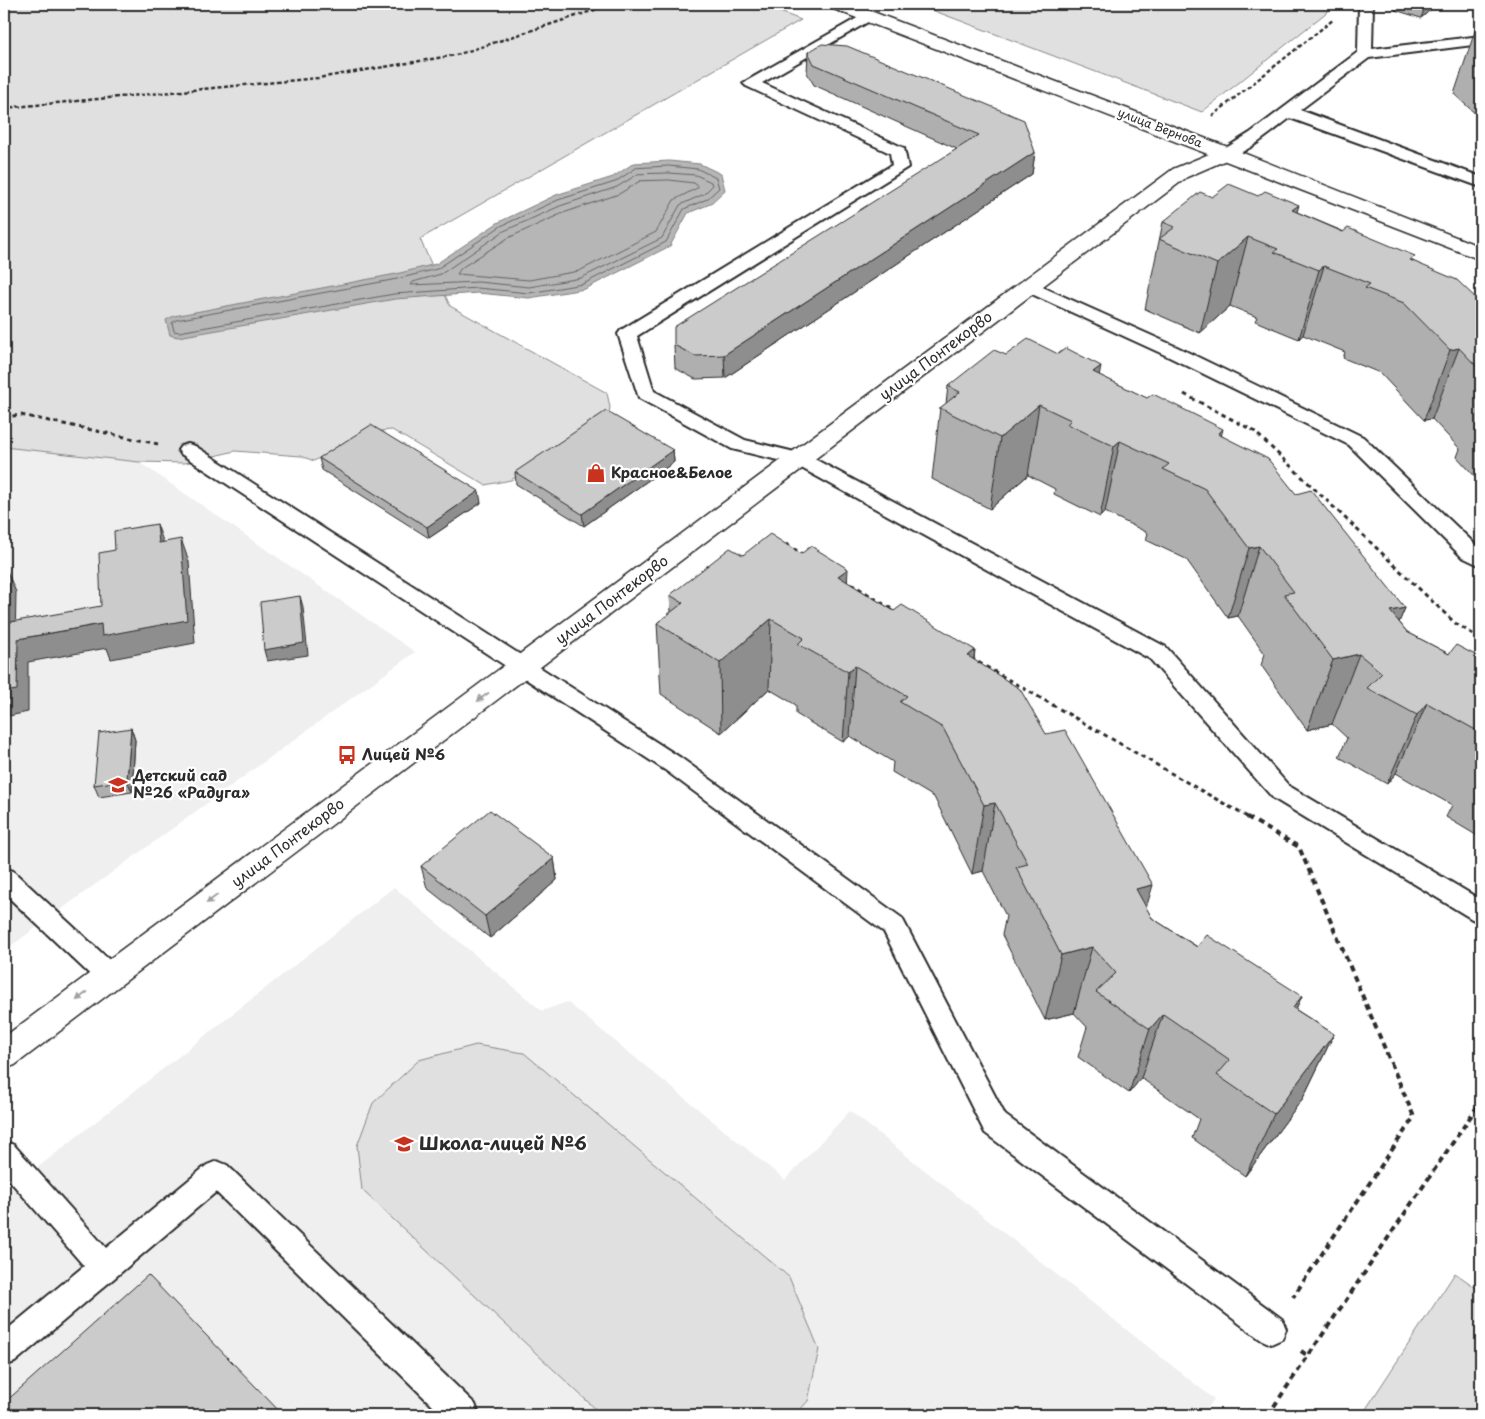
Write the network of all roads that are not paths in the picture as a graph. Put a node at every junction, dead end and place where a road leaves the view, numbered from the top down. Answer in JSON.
{"nodes":[{"id":1,"x":837,"y":4,"type":"edge"},
{"id":2,"x":1366,"y":4,"type":"edge"},
{"id":3,"x":868,"y":16,"type":"junction"},
{"id":4,"x":1481,"y":40,"type":"edge"},
{"id":5,"x":1365,"y":54,"type":"junction"},
{"id":6,"x":1287,"y":111,"type":"junction"},
{"id":7,"x":1226,"y":153,"type":"junction"},
{"id":8,"x":1481,"y":182,"type":"edge"},
{"id":9,"x":1481,"y":254,"type":"edge"},
{"id":10,"x":1029,"y":286,"type":"junction"},
{"id":11,"x":188,"y":450,"type":"road end"},
{"id":12,"x":800,"y":459,"type":"junction"},
{"id":13,"x":1481,"y":559,"type":"edge"},
{"id":14,"x":521,"y":668,"type":"junction"},
{"id":15,"x":4,"y":878,"type":"edge"},
{"id":16,"x":1481,"y":912,"type":"edge"},
{"id":17,"x":109,"y":976,"type":"junction"},
{"id":18,"x":4,"y":1055,"type":"edge"},
{"id":19,"x":4,"y":1154,"type":"edge"},
{"id":20,"x":104,"y":1267,"type":"junction"},
{"id":21,"x":1271,"y":1329,"type":"road end"},
{"id":22,"x":4,"y":1351,"type":"edge"},
{"id":23,"x":464,"y":1415,"type":"edge"}],
"edges":[{"from":1,"to":3,"type":"street","name":"улица Вернова"},
{"from":2,"to":5,"type":"lane"},
{"from":3,"to":7,"type":"street","name":"улица Вернова"},
{"from":3,"to":12,"type":"lane"},
{"from":4,"to":5,"type":"lane"},
{"from":5,"to":6,"type":"lane"},
{"from":6,"to":7,"type":"lane"},
{"from":6,"to":8,"type":"lane"},
{"from":7,"to":9,"type":"street","name":"улица Вернова"},
{"from":7,"to":10,"type":"street","name":"улица Понтекорво"},
{"from":10,"to":12,"type":"street","name":"улица Понтекорво"},
{"from":10,"to":13,"type":"lane"},
{"from":11,"to":14,"type":"lane"},
{"from":12,"to":14,"type":"street","name":"улица Понтекорво"},
{"from":12,"to":16,"type":"lane"},
{"from":14,"to":17,"type":"street","name":"улица Понтекорво","one_way":true},
{"from":14,"to":21,"type":"lane"},
{"from":15,"to":17,"type":"lane"},
{"from":17,"to":18,"type":"street","name":"улица Понтекорво","one_way":true},
{"from":19,"to":20,"type":"lane"},
{"from":20,"to":22,"type":"lane"},
{"from":20,"to":23,"type":"lane"}]}
